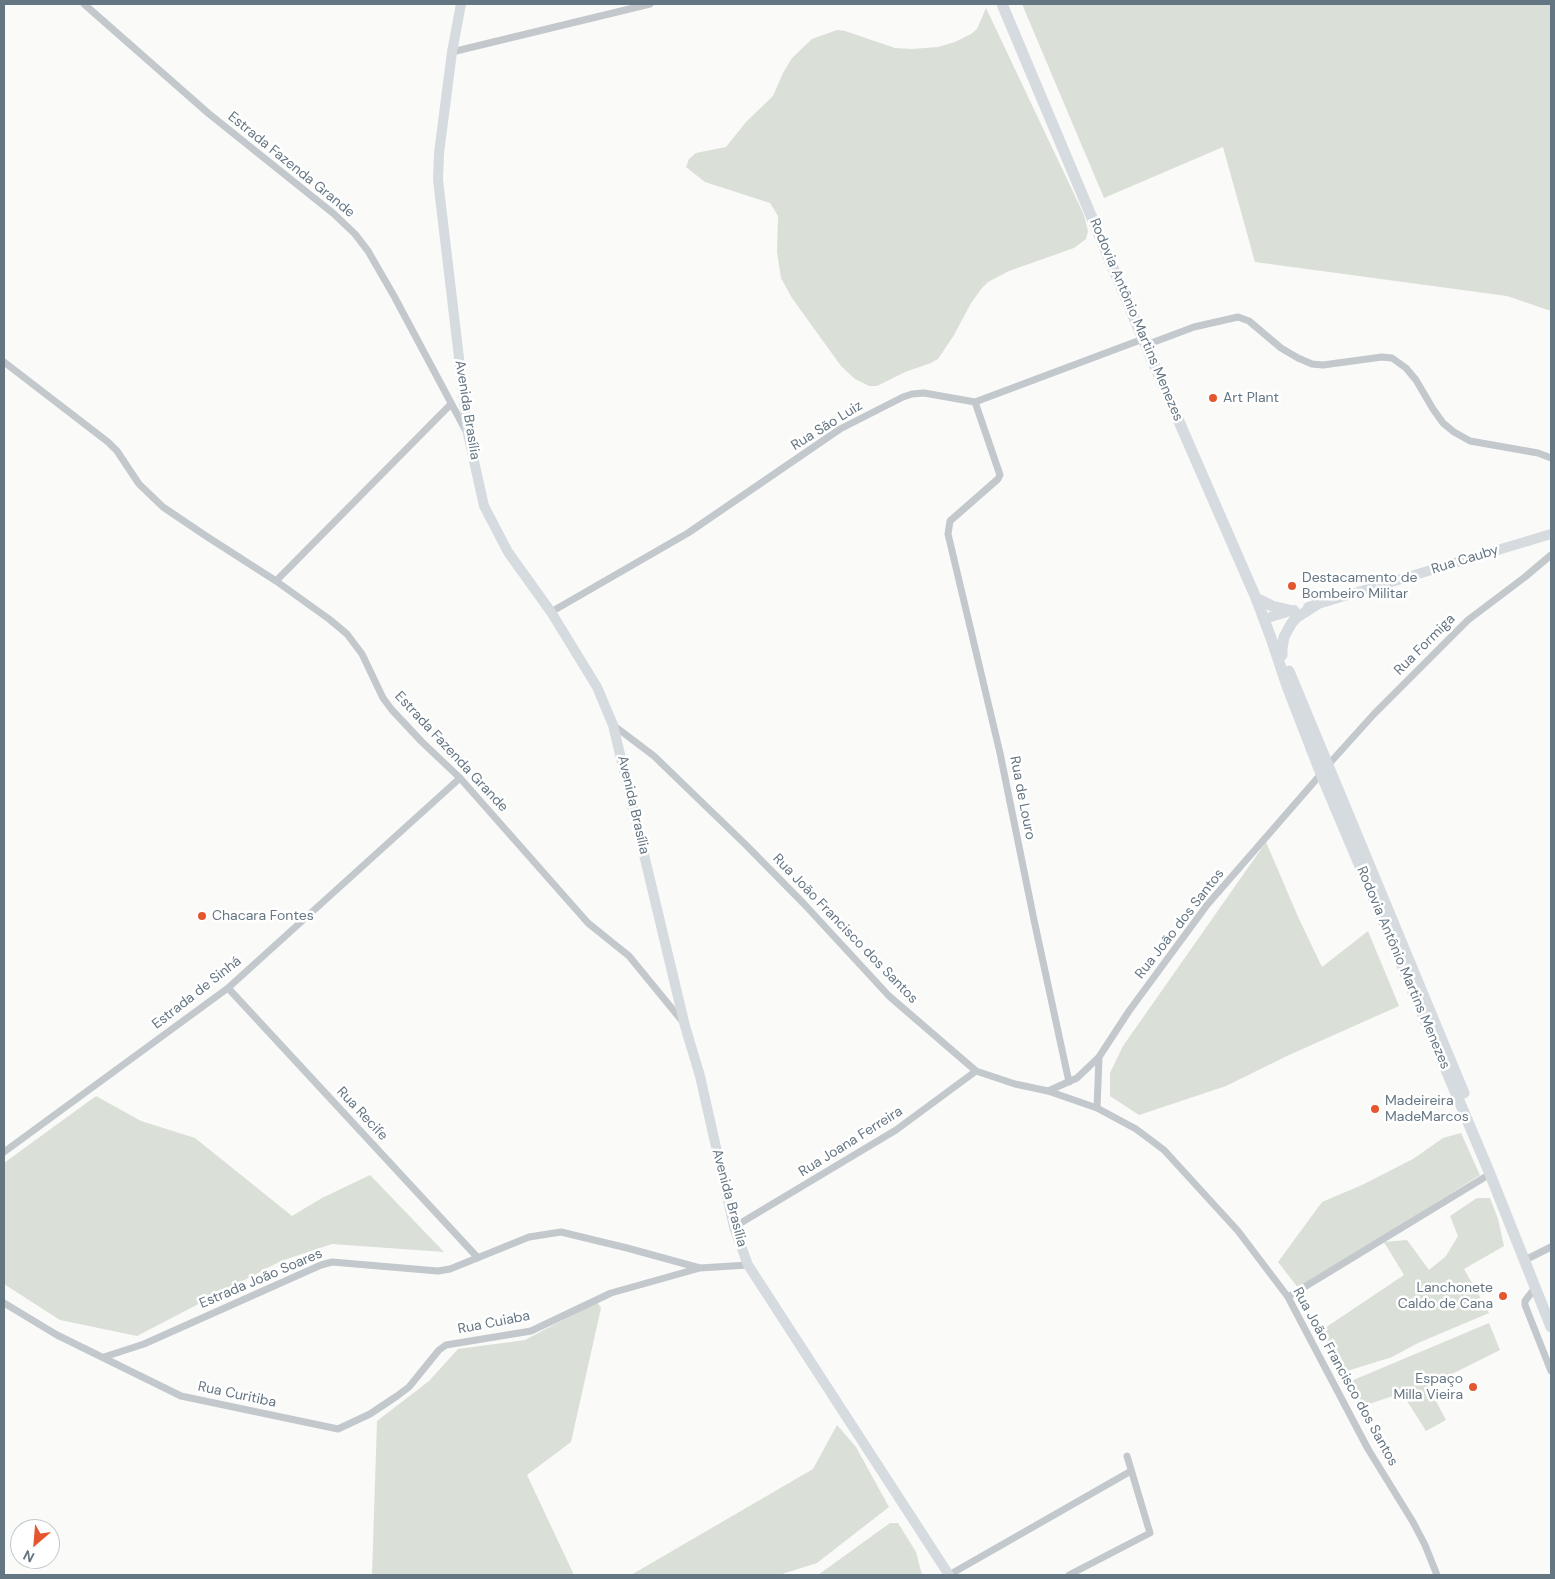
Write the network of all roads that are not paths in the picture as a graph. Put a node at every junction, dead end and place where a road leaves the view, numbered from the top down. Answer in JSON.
{"nodes":[{"id":1,"x":84,"y":4,"type":"edge"},
{"id":2,"x":460,"y":4,"type":"edge"},
{"id":3,"x":650,"y":4,"type":"edge"},
{"id":4,"x":1002,"y":4,"type":"edge"},
{"id":5,"x":452,"y":52,"type":"junction"},
{"id":6,"x":1145,"y":342,"type":"junction"},
{"id":7,"x":4,"y":362,"type":"edge"},
{"id":8,"x":975,"y":402,"type":"junction"},
{"id":9,"x":451,"y":404,"type":"junction"},
{"id":10,"x":468,"y":434,"type":"junction"},
{"id":11,"x":1551,"y":458,"type":"edge"},
{"id":12,"x":1551,"y":534,"type":"edge"},
{"id":13,"x":1551,"y":555,"type":"edge"},
{"id":14,"x":276,"y":581,"type":"junction"},
{"id":15,"x":1256,"y":598,"type":"junction"},
{"id":16,"x":1316,"y":605,"type":"junction"},
{"id":17,"x":1293,"y":611,"type":"junction"},
{"id":18,"x":551,"y":612,"type":"junction"},
{"id":19,"x":1264,"y":619,"type":"junction"},
{"id":20,"x":1270,"y":635,"type":"junction"},
{"id":21,"x":1282,"y":655,"type":"junction"},
{"id":22,"x":613,"y":724,"type":"junction"},
{"id":23,"x":1325,"y":769,"type":"junction"},
{"id":24,"x":460,"y":778,"type":"junction"},
{"id":25,"x":228,"y":988,"type":"junction"},
{"id":26,"x":686,"y":1026,"type":"junction"},
{"id":27,"x":1099,"y":1057,"type":"junction"},
{"id":28,"x":976,"y":1071,"type":"junction"},
{"id":29,"x":1069,"y":1082,"type":"junction"},
{"id":30,"x":1048,"y":1091,"type":"junction"},
{"id":31,"x":1097,"y":1108,"type":"junction"},
{"id":32,"x":4,"y":1152,"type":"edge"},
{"id":33,"x":1490,"y":1174,"type":"junction"},
{"id":34,"x":734,"y":1227,"type":"junction"},
{"id":35,"x":1551,"y":1247,"type":"edge"},
{"id":36,"x":478,"y":1258,"type":"junction"},
{"id":37,"x":1529,"y":1258,"type":"junction"},
{"id":38,"x":748,"y":1265,"type":"junction"},
{"id":39,"x":700,"y":1268,"type":"junction"},
{"id":40,"x":1535,"y":1288,"type":"junction"},
{"id":41,"x":1288,"y":1297,"type":"junction"},
{"id":42,"x":4,"y":1303,"type":"edge"},
{"id":43,"x":1551,"y":1310,"type":"edge"},
{"id":44,"x":1551,"y":1327,"type":"edge"},
{"id":45,"x":104,"y":1357,"type":"junction"},
{"id":46,"x":1551,"y":1371,"type":"edge"},
{"id":47,"x":370,"y":1414,"type":"joint"},
{"id":48,"x":1127,"y":1456,"type":"dead end"},
{"id":49,"x":1131,"y":1471,"type":"junction"},
{"id":50,"x":949,"y":1575,"type":"edge"},
{"id":51,"x":1069,"y":1575,"type":"edge"},
{"id":52,"x":1437,"y":1575,"type":"edge"}],
"edges":[{"from":1,"to":9,"type":"street","name":"Estrada Fazenda Grande"},
{"from":2,"to":5,"type":"main road","name":"Avenida Brasília"},
{"from":3,"to":5,"type":"street"},
{"from":4,"to":6,"type":"main road","name":"Rodovia Antônio Martins Menezes"},
{"from":5,"to":10,"type":"main road","name":"Avenida Brasília"},
{"from":6,"to":8,"type":"street"},
{"from":6,"to":11,"type":"street"},
{"from":6,"to":15,"type":"main road","name":"Rodovia Antônio Martins Menezes"},
{"from":7,"to":14,"type":"street","name":"Estrada Fazenda Grande"},
{"from":8,"to":18,"type":"street","name":"Rua São Luiz"},
{"from":8,"to":29,"type":"street","name":"Rua de Louro"},
{"from":9,"to":10,"type":"street","name":"Estrada Fazenda Grande"},
{"from":9,"to":14,"type":"street"},
{"from":10,"to":18,"type":"main road","name":"Avenida Brasília"},
{"from":12,"to":16,"type":"main road","name":"Rua Cauby"},
{"from":13,"to":23,"type":"street","name":"Rua Formiga"},
{"from":14,"to":24,"type":"street","name":"Estrada Fazenda Grande"},
{"from":15,"to":17,"type":"main road"},
{"from":15,"to":19,"type":"main road","name":"Rodovia Antônio Martins Menezes"},
{"from":16,"to":17,"type":"main road","name":"Rua Cauby"},
{"from":16,"to":21,"type":"main road"},
{"from":17,"to":19,"type":"main road","name":"Rua Cauby"},
{"from":18,"to":22,"type":"main road","name":"Avenida Brasília"},
{"from":19,"to":20,"type":"main road","name":"Rodovia Antônio Martins Menezes"},
{"from":20,"to":21,"type":"main road","name":"Rodovia Antônio Martins Menezes"},
{"from":20,"to":23,"type":"main road","name":"Rodovia Antônio Martins Menezes"},
{"from":21,"to":23,"type":"main road","name":"Rodovia Antônio Martins Menezes"},
{"from":22,"to":26,"type":"main road","name":"Avenida Brasília"},
{"from":22,"to":28,"type":"street","name":"Rua João Francisco dos Santos"},
{"from":23,"to":27,"type":"street","name":"Rua João dos Santos"},
{"from":23,"to":33,"type":"main road","name":"Rodovia Antônio Martins Menezes"},
{"from":23,"to":37,"type":"main road","name":"Rodovia Antônio Martins Menezes"},
{"from":24,"to":25,"type":"street","name":"Estrada de Sinhá"},
{"from":24,"to":26,"type":"street","name":"Estrada Fazenda Grande"},
{"from":25,"to":32,"type":"street","name":"Estrada de Sinhá"},
{"from":25,"to":36,"type":"street","name":"Rua Recife"},
{"from":26,"to":34,"type":"main road","name":"Avenida Brasília"},
{"from":27,"to":29,"type":"street","name":"Rua João dos Santos"},
{"from":27,"to":31,"type":"street"},
{"from":28,"to":30,"type":"street","name":"Rua João Francisco dos Santos"},
{"from":28,"to":34,"type":"street","name":"Rua Joana Ferreira"},
{"from":29,"to":30,"type":"street","name":"Rua João dos Santos"},
{"from":30,"to":31,"type":"street","name":"Rua João Francisco dos Santos"},
{"from":31,"to":41,"type":"street","name":"Rua João Francisco dos Santos"},
{"from":33,"to":40,"type":"main road","name":"Rodovia Antônio Martins Menezes"},
{"from":33,"to":41,"type":"street"},
{"from":34,"to":38,"type":"main road","name":"Avenida Brasília"},
{"from":35,"to":37,"type":"street"},
{"from":36,"to":39,"type":"street","name":"Estrada João Soares"},
{"from":36,"to":45,"type":"street","name":"Estrada João Soares"},
{"from":37,"to":43,"type":"main road","name":"Rodovia Antônio Martins Menezes"},
{"from":38,"to":39,"type":"street","name":"Estrada João Soares"},
{"from":38,"to":50,"type":"main road","name":"Avenida Brasília"},
{"from":39,"to":47,"type":"street","name":"Rua Cuiaba"},
{"from":40,"to":44,"type":"main road","name":"Rodovia Antônio Martins Menezes"},
{"from":40,"to":46,"type":"street"},
{"from":41,"to":52,"type":"street","name":"Rua João Francisco dos Santos"},
{"from":42,"to":45,"type":"street"},
{"from":45,"to":47,"type":"street","name":"Rua Curitiba"},
{"from":48,"to":49,"type":"street"},
{"from":49,"to":50,"type":"street"},
{"from":49,"to":51,"type":"street"}]}
